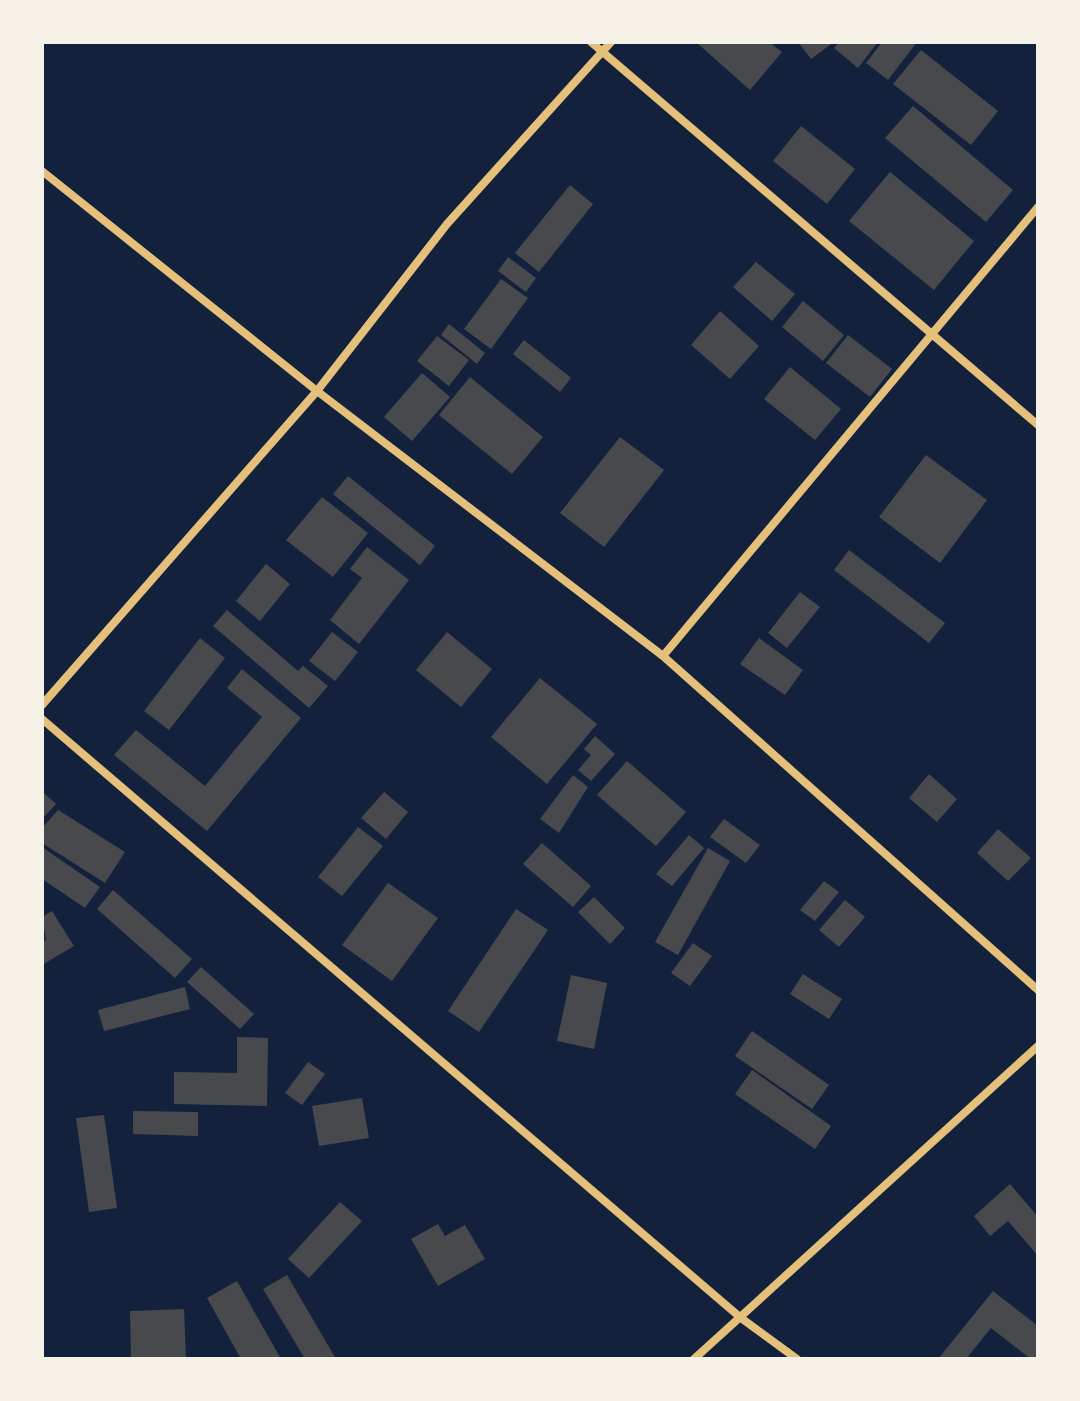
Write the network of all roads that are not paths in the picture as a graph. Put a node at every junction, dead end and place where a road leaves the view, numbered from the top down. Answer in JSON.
{"nodes":[{"id":1,"x":591,"y":42,"type":"edge"},
{"id":2,"x":611,"y":42,"type":"edge"},
{"id":3,"x":603,"y":51,"type":"junction"},
{"id":4,"x":42,"y":171,"type":"edge"},
{"id":5,"x":1038,"y":207,"type":"edge"},
{"id":6,"x":932,"y":334,"type":"junction"},
{"id":7,"x":317,"y":391,"type":"junction"},
{"id":8,"x":1038,"y":425,"type":"edge"},
{"id":9,"x":663,"y":656,"type":"junction"},
{"id":10,"x":42,"y":705,"type":"edge"},
{"id":11,"x":42,"y":719,"type":"edge"},
{"id":12,"x":1038,"y":990,"type":"edge"},
{"id":13,"x":1038,"y":1046,"type":"edge"},
{"id":14,"x":741,"y":1318,"type":"junction"},
{"id":15,"x":694,"y":1359,"type":"edge"},
{"id":16,"x":797,"y":1359,"type":"edge"}],
"edges":[{"from":1,"to":3,"type":"street"},
{"from":2,"to":3,"type":"street"},
{"from":3,"to":6,"type":"street"},
{"from":3,"to":7,"type":"street"},
{"from":4,"to":7,"type":"street"},
{"from":5,"to":6,"type":"street"},
{"from":6,"to":8,"type":"street"},
{"from":6,"to":9,"type":"street"},
{"from":7,"to":9,"type":"street"},
{"from":7,"to":10,"type":"street"},
{"from":9,"to":12,"type":"street"},
{"from":11,"to":14,"type":"street"},
{"from":13,"to":14,"type":"street"},
{"from":14,"to":15,"type":"street"},
{"from":14,"to":16,"type":"street"}]}
